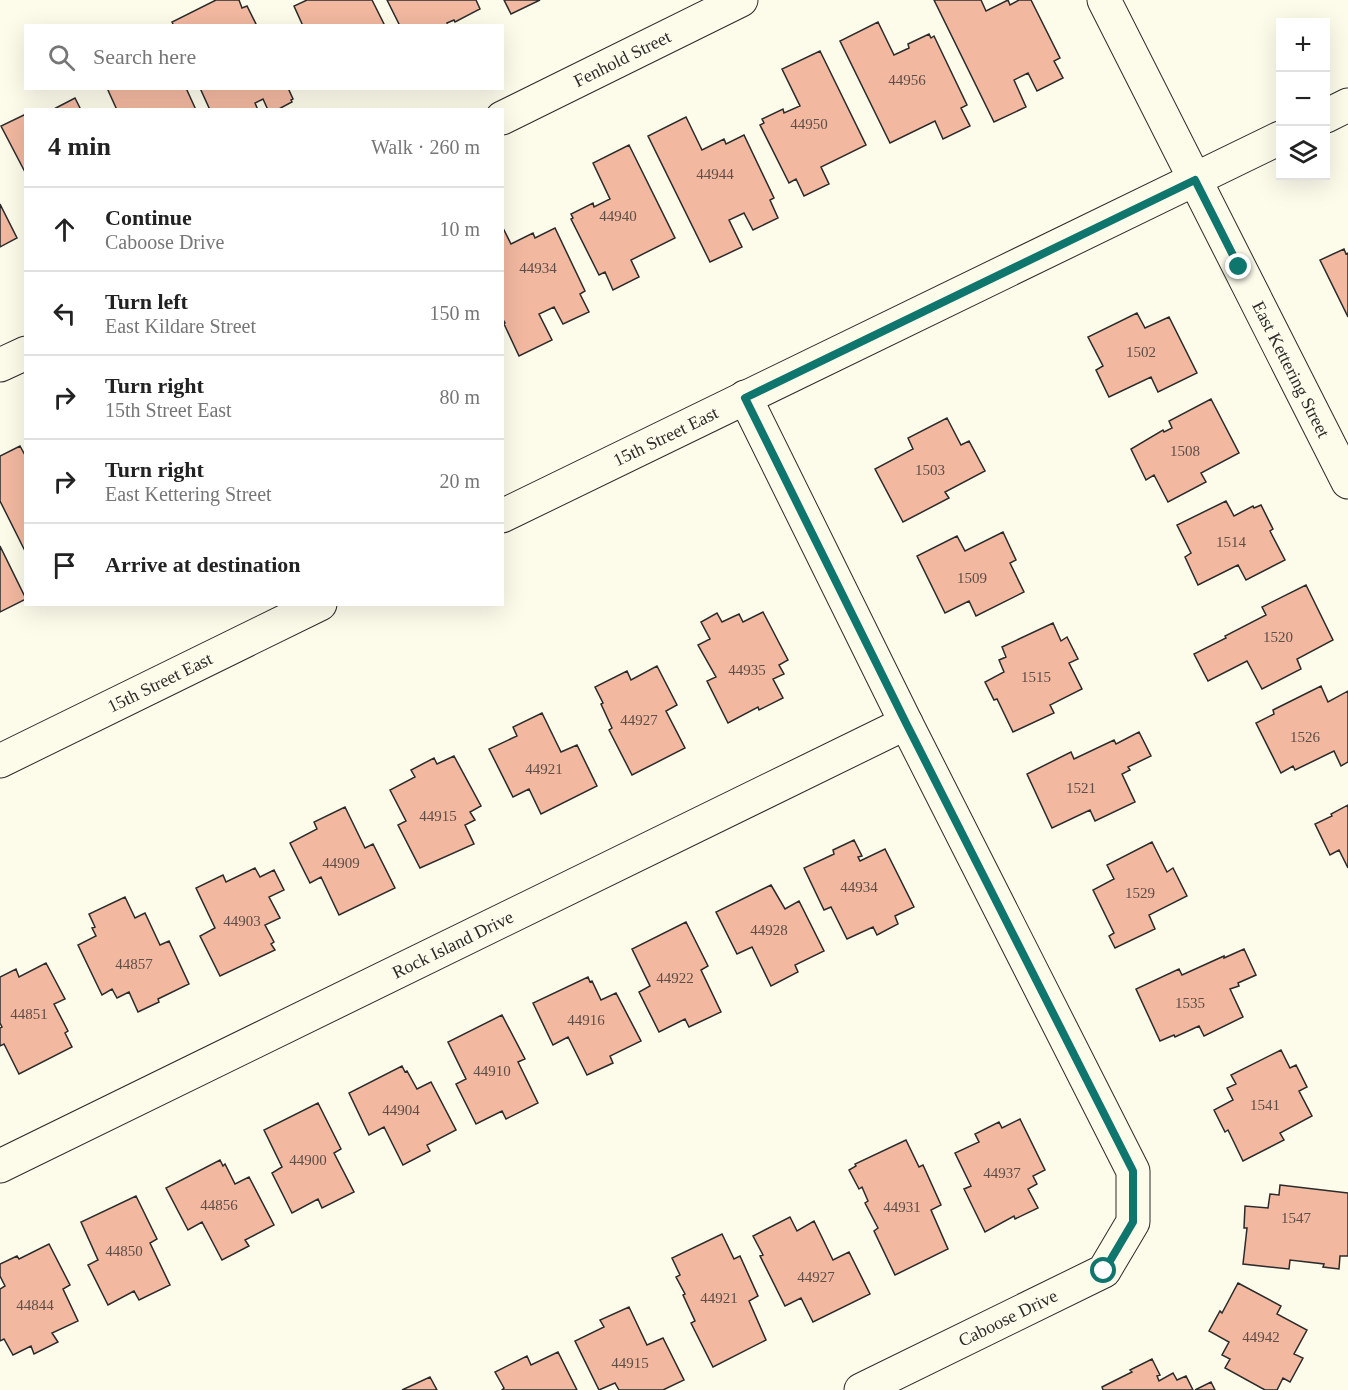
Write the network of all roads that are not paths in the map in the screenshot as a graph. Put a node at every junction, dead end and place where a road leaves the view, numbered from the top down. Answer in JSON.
{"nodes":[{"id":1,"x":741,"y":0,"type":"edge"},
{"id":2,"x":1104,"y":0,"type":"edge"},
{"id":3,"x":1348,"y":105,"type":"edge"},
{"id":4,"x":1330,"y":114,"type":"edge"},
{"id":5,"x":504,"y":117,"type":"edge"},
{"id":6,"x":1276,"y":140,"type":"edge"},
{"id":7,"x":1195,"y":180,"type":"junction"},
{"id":8,"x":24,"y":354,"type":"edge"},
{"id":9,"x":0,"y":365,"type":"edge"},
{"id":10,"x":745,"y":398,"type":"junction"},
{"id":11,"x":1345,"y":470,"type":"edge"},
{"id":12,"x":504,"y":515,"type":"edge"},
{"id":13,"x":316,"y":606,"type":"edge"},
{"id":14,"x":906,"y":723,"type":"junction"},
{"id":15,"x":0,"y":760,"type":"edge"},
{"id":16,"x":0,"y":1166,"type":"edge"},
{"id":17,"x":861,"y":1390,"type":"edge"}],
"edges":[{"from":1,"to":5,"type":"street","name":"Fenhold Street"},
{"from":2,"to":7,"type":"street","name":"East Kettering Street"},
{"from":3,"to":4,"type":"street"},
{"from":6,"to":7,"type":"street","name":"15th Street East"},
{"from":7,"to":10,"type":"street","name":"15th Street East"},
{"from":7,"to":11,"type":"street","name":"East Kettering Street"},
{"from":8,"to":9,"type":"street"},
{"from":10,"to":12,"type":"street","name":"15th Street East"},
{"from":10,"to":14,"type":"street"},
{"from":13,"to":15,"type":"street","name":"15th Street East"},
{"from":14,"to":16,"type":"street","name":"Rock Island Drive"},
{"from":14,"to":17,"type":"street","name":"Caboose Drive"}]}
